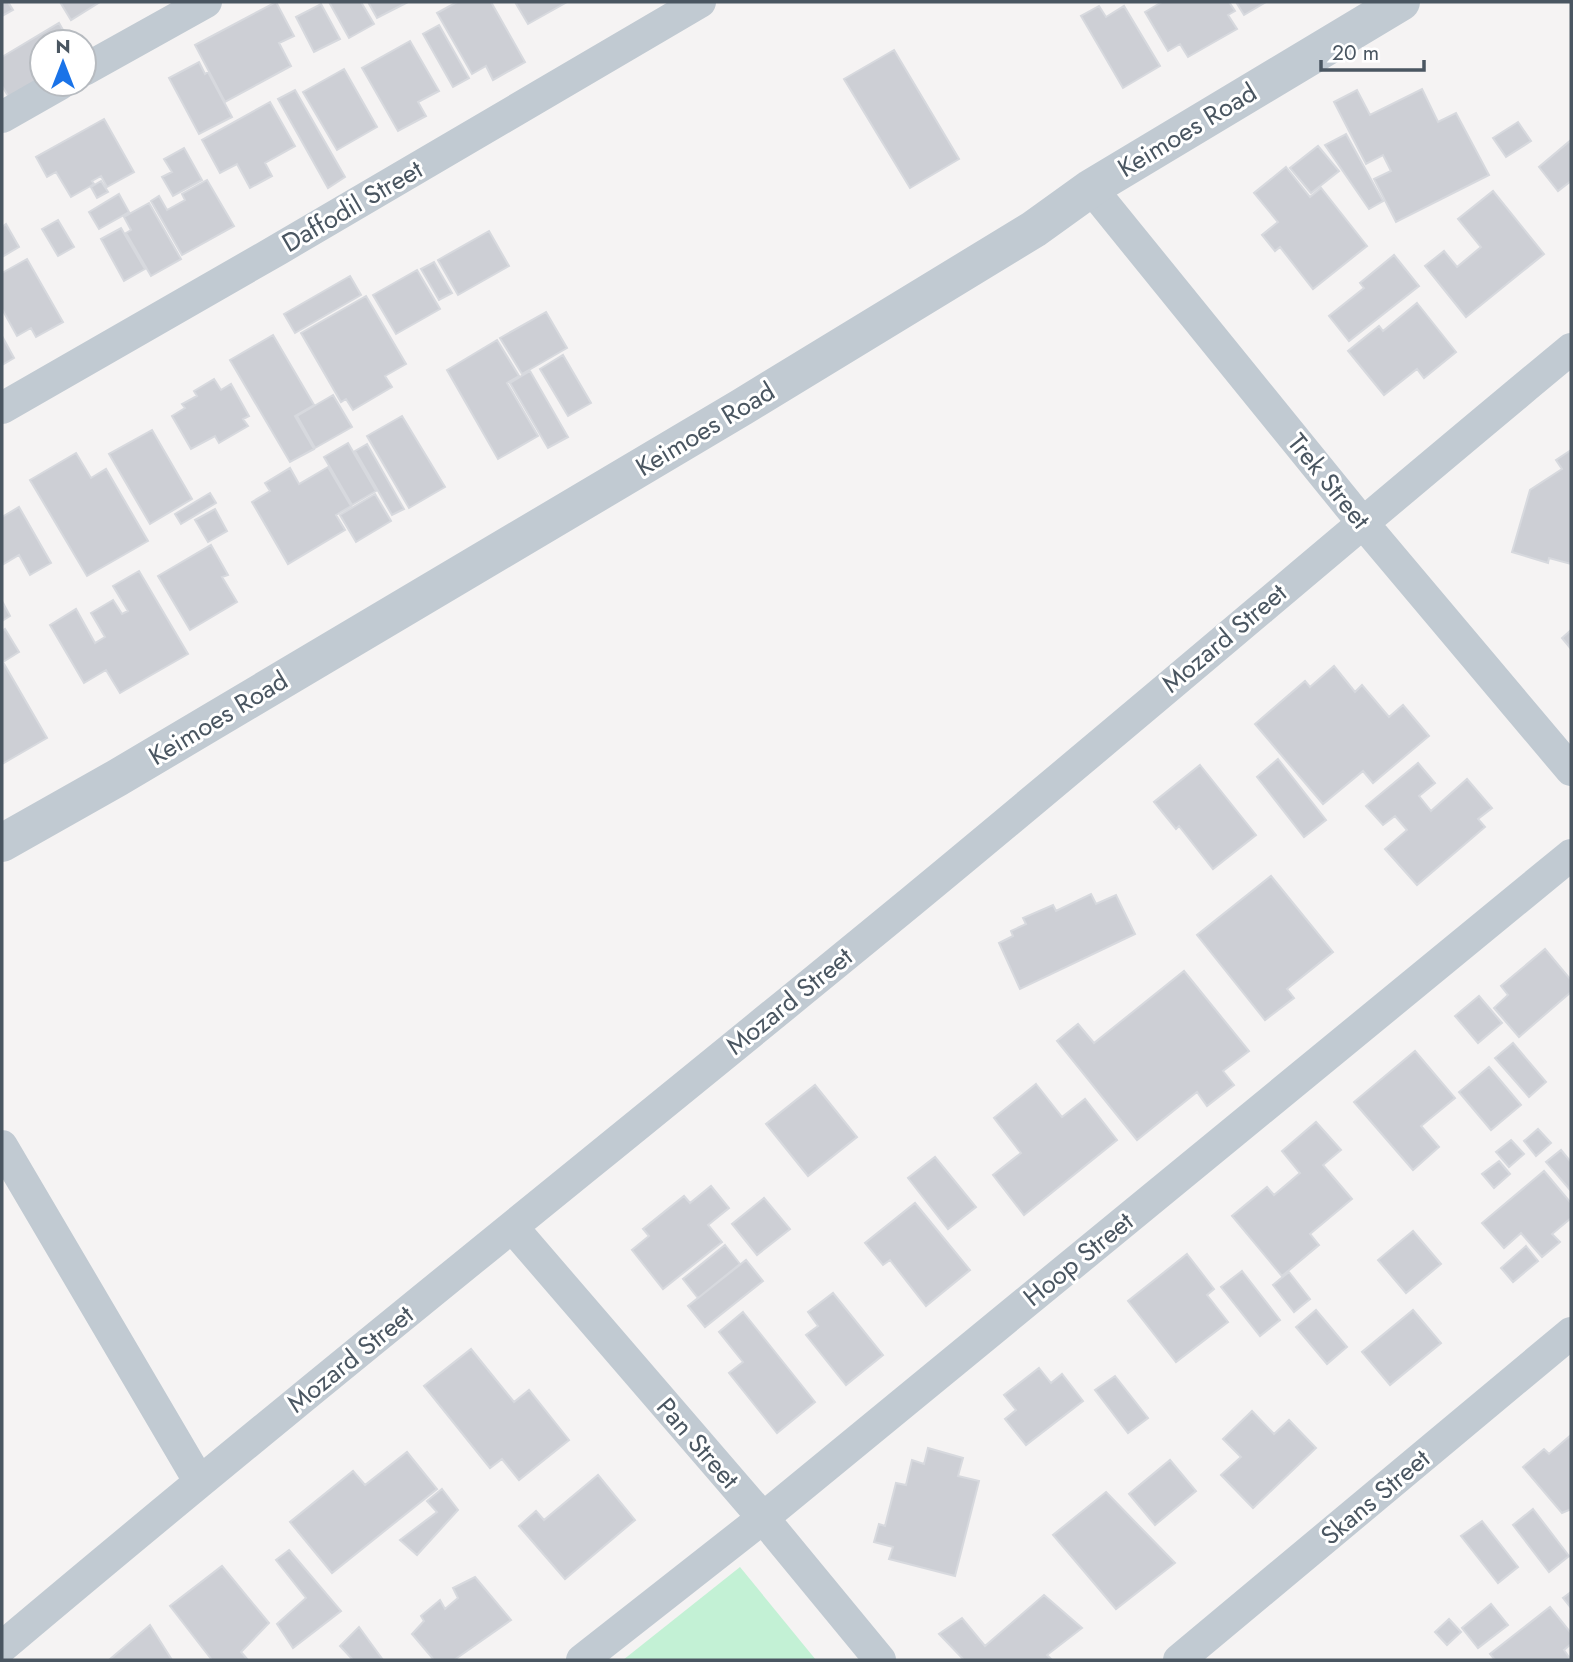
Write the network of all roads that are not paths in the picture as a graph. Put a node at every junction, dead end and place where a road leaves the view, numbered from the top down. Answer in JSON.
{"nodes":[{"id":1,"x":206,"y":2,"type":"edge"},
{"id":2,"x":700,"y":2,"type":"edge"},
{"id":3,"x":1401,"y":2,"type":"edge"},
{"id":4,"x":98,"y":62,"type":"edge"},
{"id":5,"x":35,"y":98,"type":"edge"},
{"id":6,"x":2,"y":117,"type":"edge"},
{"id":7,"x":1091,"y":188,"type":"junction"},
{"id":8,"x":1571,"y":349,"type":"edge"},
{"id":9,"x":2,"y":408,"type":"edge"},
{"id":10,"x":1362,"y":522,"type":"junction"},
{"id":11,"x":1571,"y":771,"type":"edge"},
{"id":12,"x":2,"y":843,"type":"edge"},
{"id":13,"x":1571,"y":855,"type":"edge"},
{"id":14,"x":2,"y":1146,"type":"edge"},
{"id":15,"x":513,"y":1228,"type":"junction"},
{"id":16,"x":1571,"y":1333,"type":"edge"},
{"id":17,"x":199,"y":1481,"type":"junction"},
{"id":18,"x":763,"y":1518,"type":"junction"},
{"id":19,"x":2,"y":1647,"type":"edge"},
{"id":20,"x":582,"y":1660,"type":"edge"},
{"id":21,"x":880,"y":1660,"type":"edge"},
{"id":22,"x":1179,"y":1660,"type":"edge"}],
"edges":[{"from":1,"to":4,"type":"street"},
{"from":2,"to":9,"type":"street","name":"Daffodil Street"},
{"from":3,"to":7,"type":"street","name":"Keimoes Road"},
{"from":5,"to":6,"type":"street"},
{"from":7,"to":10,"type":"street","name":"Trek Street"},
{"from":7,"to":12,"type":"street","name":"Keimoes Road"},
{"from":8,"to":10,"type":"street","name":"Mozard Street"},
{"from":10,"to":11,"type":"street","name":"Trek Street"},
{"from":10,"to":15,"type":"street","name":"Mozard Street"},
{"from":13,"to":18,"type":"street","name":"Hoop Street"},
{"from":14,"to":17,"type":"street"},
{"from":15,"to":17,"type":"street","name":"Mozard Street"},
{"from":15,"to":18,"type":"street","name":"Pan Street"},
{"from":16,"to":22,"type":"street","name":"Skans Street"},
{"from":17,"to":19,"type":"street","name":"Mozard Street"},
{"from":18,"to":20,"type":"street","name":"Hoop Street"},
{"from":18,"to":21,"type":"street","name":"Pan Street"}]}
